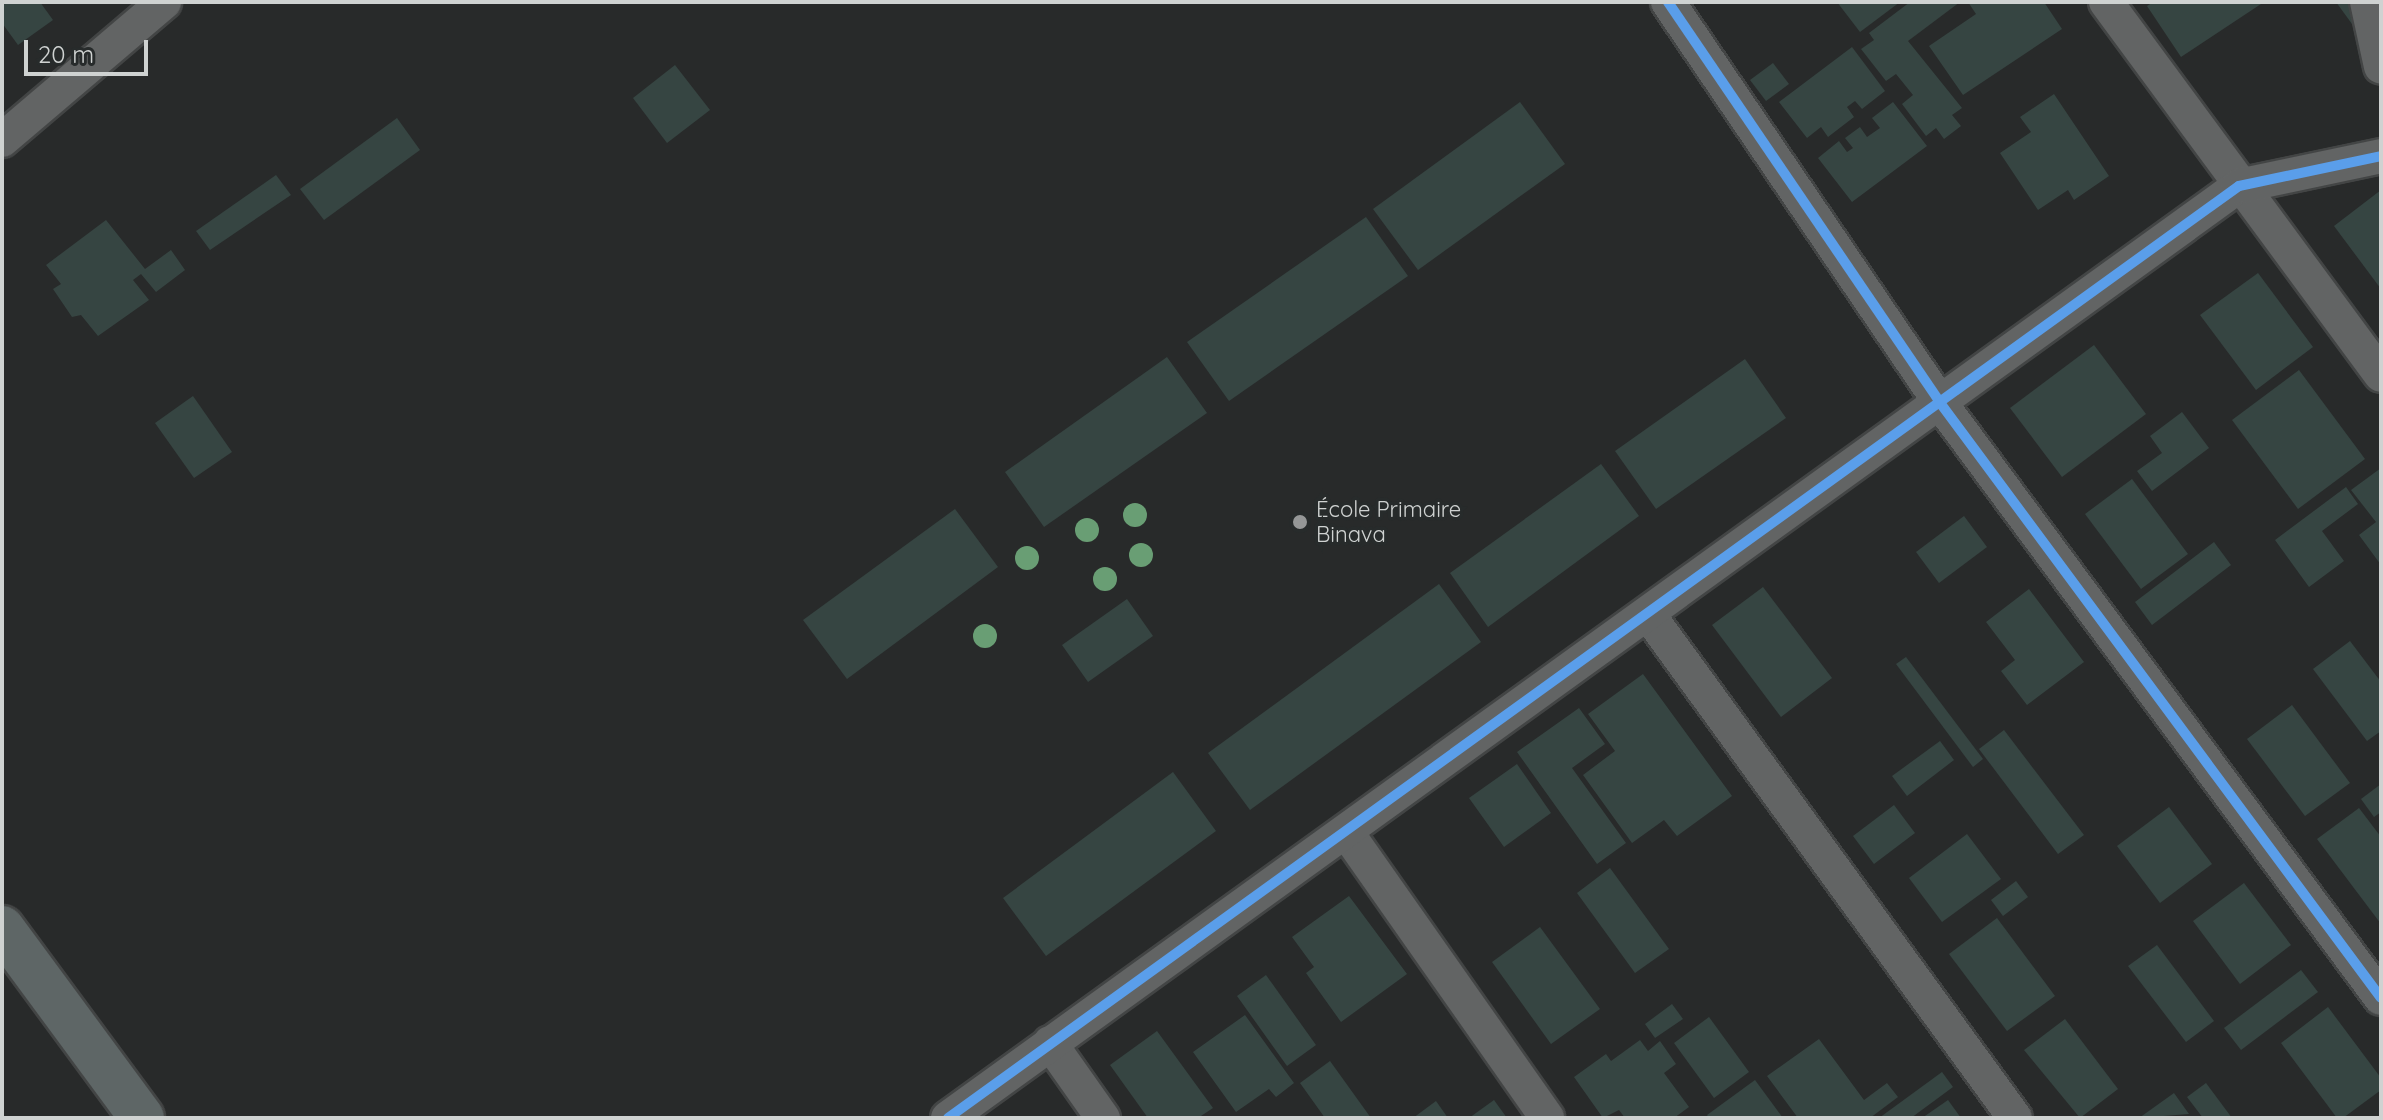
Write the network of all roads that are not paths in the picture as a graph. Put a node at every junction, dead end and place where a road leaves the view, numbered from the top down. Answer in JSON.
{"nodes":[{"id":1,"x":164,"y":2,"type":"edge"},
{"id":2,"x":1668,"y":2,"type":"edge"},
{"id":3,"x":2106,"y":2,"type":"edge"},
{"id":4,"x":2367,"y":2,"type":"edge"},
{"id":5,"x":2381,"y":67,"type":"edge"},
{"id":6,"x":2,"y":140,"type":"edge"},
{"id":7,"x":2381,"y":156,"type":"edge"},
{"id":8,"x":2239,"y":186,"type":"junction"},
{"id":9,"x":2381,"y":375,"type":"edge"},
{"id":10,"x":1938,"y":400,"type":"junction"},
{"id":11,"x":1648,"y":614,"type":"junction"},
{"id":12,"x":1347,"y":833,"type":"junction"},
{"id":13,"x":2,"y":928,"type":"edge"},
{"id":14,"x":2381,"y":998,"type":"edge"},
{"id":15,"x":1050,"y":1043,"type":"junction"},
{"id":16,"x":142,"y":1118,"type":"edge"},
{"id":17,"x":948,"y":1118,"type":"edge"},
{"id":18,"x":1103,"y":1118,"type":"edge"},
{"id":19,"x":1547,"y":1118,"type":"edge"},
{"id":20,"x":2015,"y":1118,"type":"edge"}],
"edges":[{"from":1,"to":6,"type":"street"},
{"from":2,"to":10,"type":"street"},
{"from":3,"to":8,"type":"street"},
{"from":4,"to":5,"type":"street"},
{"from":7,"to":8,"type":"street"},
{"from":8,"to":9,"type":"street"},
{"from":8,"to":10,"type":"street"},
{"from":10,"to":11,"type":"street"},
{"from":10,"to":14,"type":"street"},
{"from":11,"to":12,"type":"street"},
{"from":11,"to":20,"type":"street"},
{"from":12,"to":15,"type":"street"},
{"from":12,"to":19,"type":"street"},
{"from":13,"to":16,"type":"street"},
{"from":15,"to":17,"type":"street"},
{"from":15,"to":18,"type":"street"}]}
